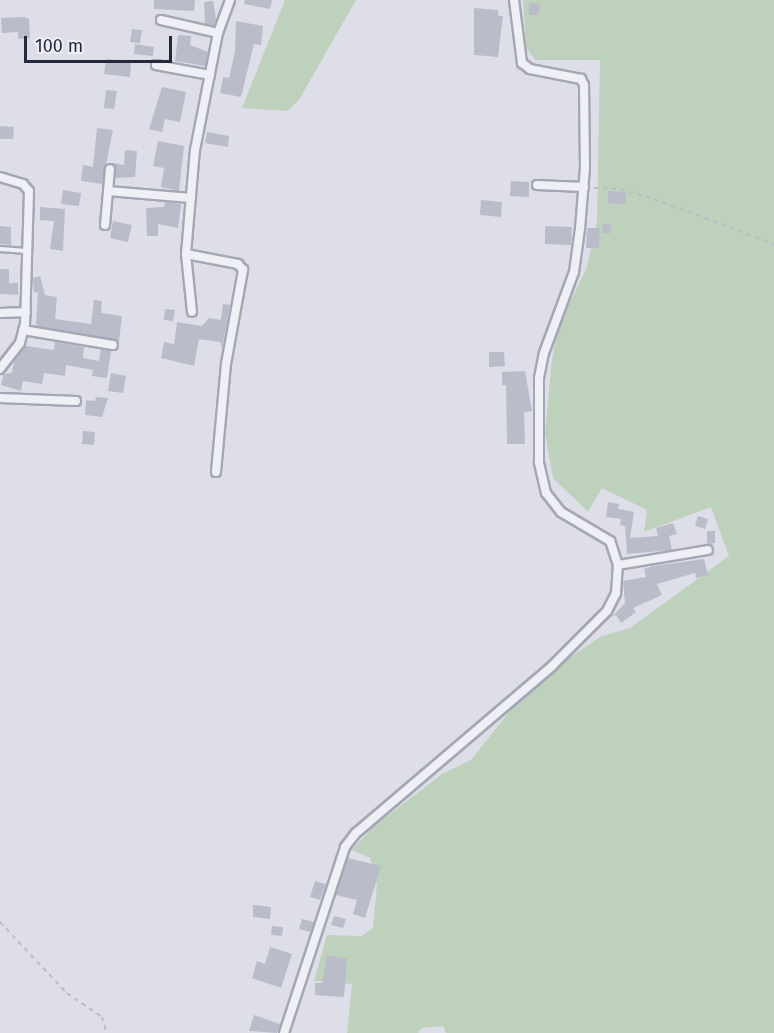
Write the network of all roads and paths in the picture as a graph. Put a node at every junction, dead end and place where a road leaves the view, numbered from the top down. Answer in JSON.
{"nodes":[{"id":1,"x":230,"y":0,"type":"edge"},
{"id":2,"x":514,"y":0,"type":"edge"},
{"id":3,"x":161,"y":20,"type":"dead end"},
{"id":4,"x":218,"y":33,"type":"junction"},
{"id":5,"x":156,"y":64,"type":"dead end"},
{"id":6,"x":210,"y":75,"type":"junction"},
{"id":7,"x":110,"y":169,"type":"dead end"},
{"id":8,"x":0,"y":177,"type":"edge"},
{"id":9,"x":537,"y":186,"type":"dead end"},
{"id":10,"x":584,"y":187,"type":"junction"},
{"id":11,"x":108,"y":191,"type":"junction"},
{"id":12,"x":191,"y":198,"type":"junction"},
{"id":13,"x":105,"y":225,"type":"dead end"},
{"id":14,"x":774,"y":244,"type":"edge"},
{"id":15,"x":0,"y":249,"type":"edge"},
{"id":16,"x":28,"y":251,"type":"junction"},
{"id":17,"x":186,"y":254,"type":"junction"},
{"id":18,"x":26,"y":312,"type":"junction"},
{"id":19,"x":192,"y":312,"type":"dead end"},
{"id":20,"x":0,"y":313,"type":"edge"},
{"id":21,"x":23,"y":330,"type":"junction"},
{"id":22,"x":113,"y":345,"type":"dead end"},
{"id":23,"x":0,"y":369,"type":"edge"},
{"id":24,"x":0,"y":398,"type":"edge"},
{"id":25,"x":76,"y":401,"type":"dead end"},
{"id":26,"x":216,"y":472,"type":"dead end"},
{"id":27,"x":708,"y":550,"type":"dead end"},
{"id":28,"x":618,"y":565,"type":"junction"},
{"id":29,"x":0,"y":922,"type":"edge"},
{"id":30,"x":107,"y":1033,"type":"edge"},
{"id":31,"x":284,"y":1033,"type":"edge"}],
"edges":[{"from":1,"to":4,"type":"street"},
{"from":2,"to":10,"type":"street"},
{"from":3,"to":4,"type":"street"},
{"from":4,"to":6,"type":"street"},
{"from":5,"to":6,"type":"street"},
{"from":6,"to":12,"type":"street"},
{"from":7,"to":11,"type":"street"},
{"from":8,"to":16,"type":"street"},
{"from":9,"to":10,"type":"street"},
{"from":10,"to":14,"type":"path"},
{"from":10,"to":28,"type":"street"},
{"from":11,"to":12,"type":"street"},
{"from":11,"to":13,"type":"street"},
{"from":12,"to":17,"type":"street"},
{"from":15,"to":16,"type":"lane"},
{"from":16,"to":18,"type":"street"},
{"from":17,"to":19,"type":"street"},
{"from":17,"to":26,"type":"street"},
{"from":18,"to":20,"type":"street"},
{"from":18,"to":21,"type":"street"},
{"from":21,"to":22,"type":"street"},
{"from":21,"to":23,"type":"street"},
{"from":24,"to":25,"type":"street"},
{"from":27,"to":28,"type":"street"},
{"from":28,"to":31,"type":"street"},
{"from":29,"to":30,"type":"path"}]}
